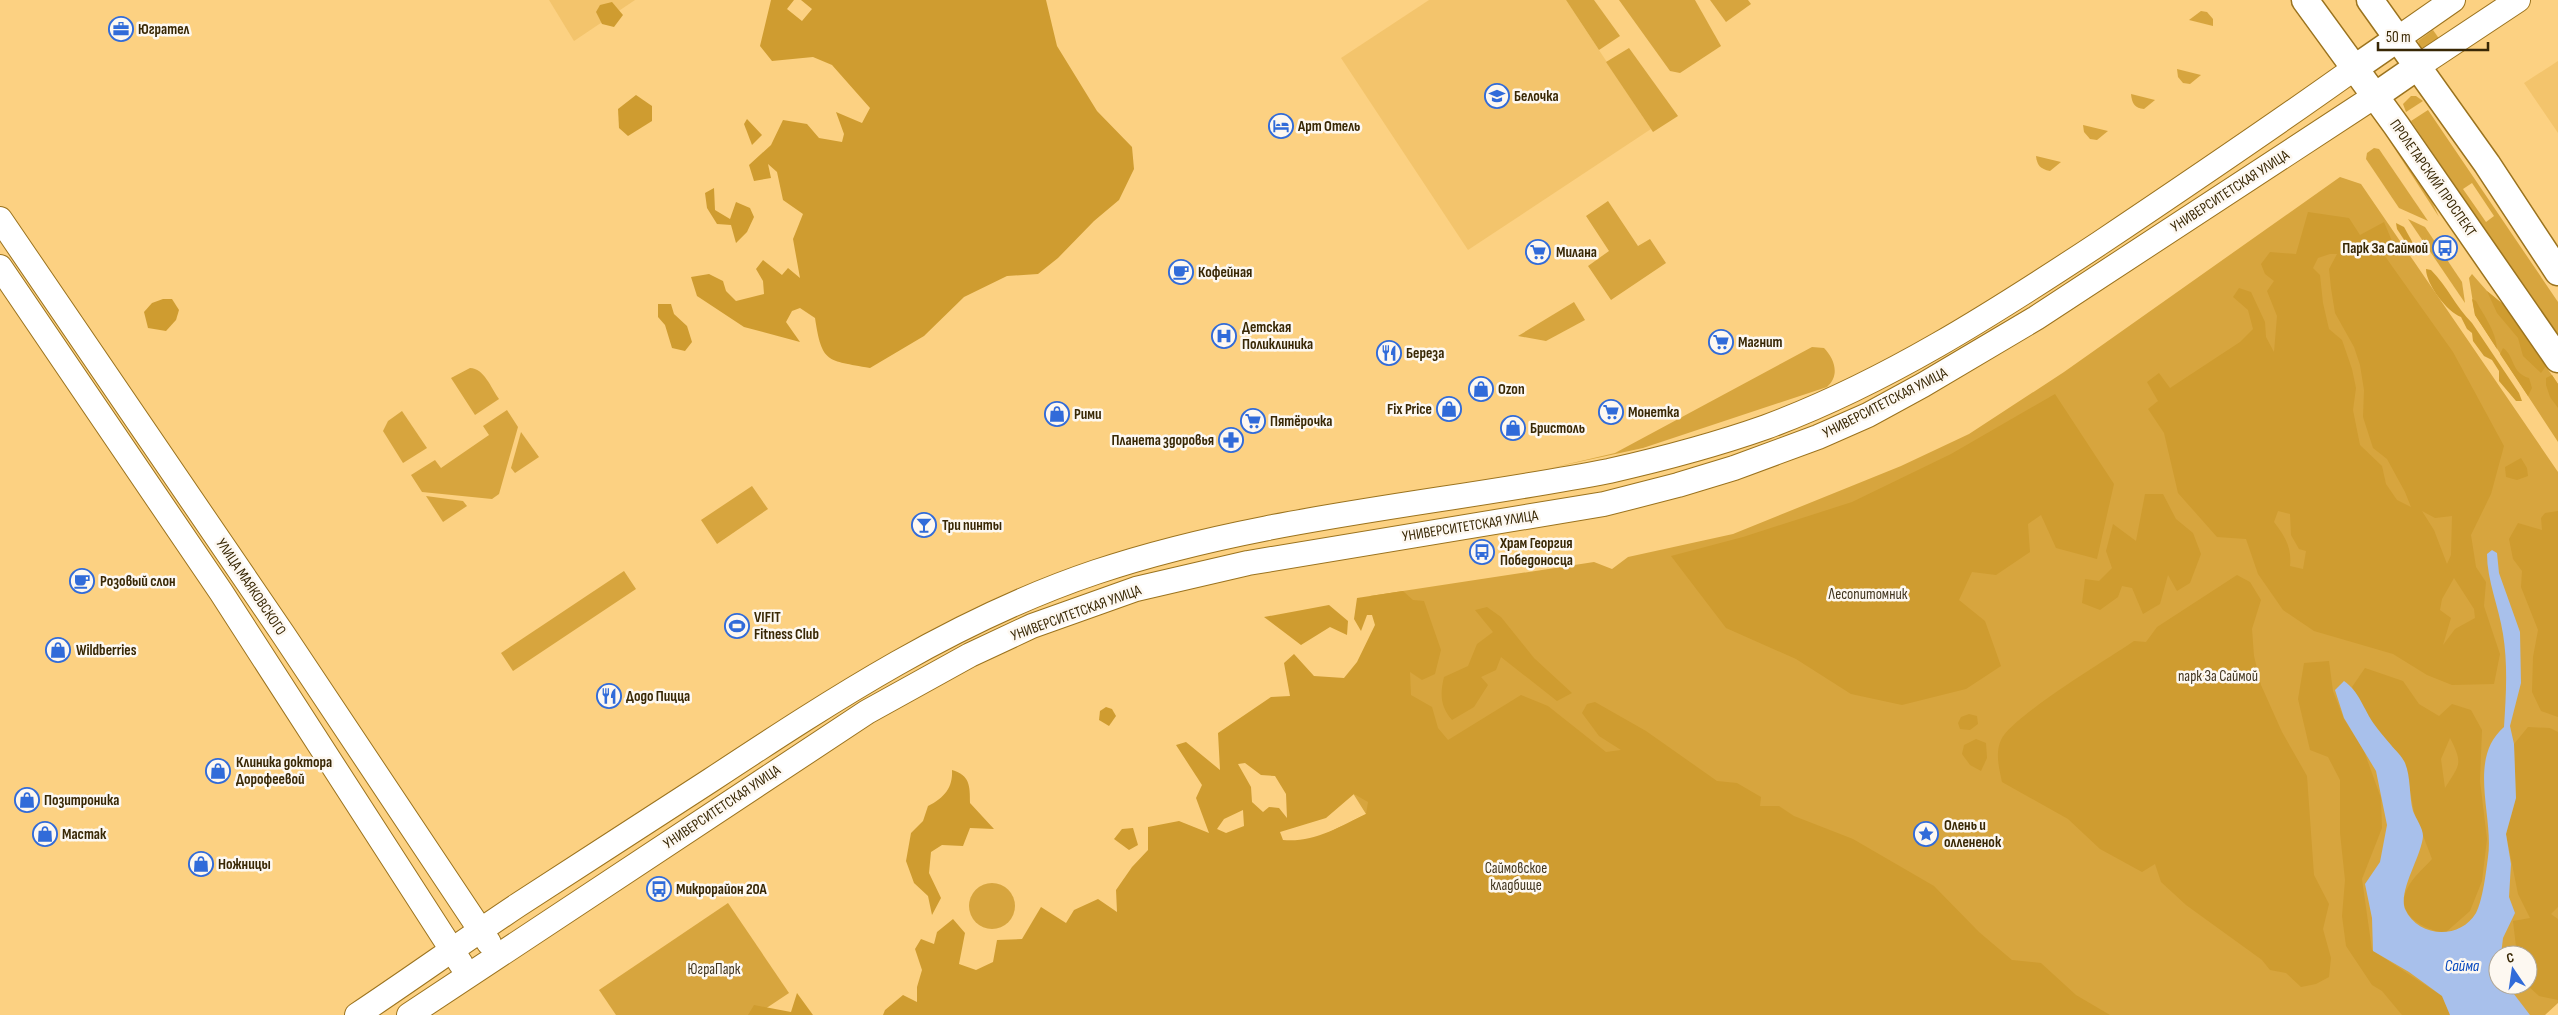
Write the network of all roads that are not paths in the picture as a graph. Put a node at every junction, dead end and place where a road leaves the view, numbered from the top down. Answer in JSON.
{"nodes":[{"id":1,"x":2305,"y":0,"type":"edge"},
{"id":2,"x":2370,"y":0,"type":"edge"},
{"id":3,"x":2453,"y":0,"type":"edge"},
{"id":4,"x":2518,"y":0,"type":"edge"},
{"id":5,"x":2397,"y":39,"type":"junction"},
{"id":6,"x":2417,"y":67,"type":"junction"},
{"id":7,"x":2355,"y":68,"type":"junction"},
{"id":8,"x":2375,"y":96,"type":"junction"},
{"id":9,"x":0,"y":219,"type":"edge"},
{"id":10,"x":0,"y":267,"type":"edge"},
{"id":11,"x":2558,"y":272,"type":"edge"},
{"id":12,"x":2558,"y":359,"type":"edge"},
{"id":13,"x":482,"y":931,"type":"junction"},
{"id":14,"x":452,"y":952,"type":"junction"},
{"id":15,"x":498,"y":957,"type":"junction"},
{"id":16,"x":469,"y":975,"type":"junction"},
{"id":17,"x":358,"y":1014,"type":"edge"},
{"id":18,"x":409,"y":1015,"type":"edge"}],
"edges":[{"from":1,"to":7,"type":"main road","name":"ПРОЛЕТАРСКИЙ ПРОСПЕКТ"},
{"from":2,"to":5,"type":"main road"},
{"from":3,"to":5,"type":"main road","name":"УНИВЕРСИТЕТСКАЯ УЛИЦА"},
{"from":4,"to":6,"type":"main road","name":"УНИВЕРСИТЕТСКАЯ УЛИЦА"},
{"from":5,"to":6,"type":"main road"},
{"from":5,"to":7,"type":"main road","name":"УНИВЕРСИТЕТСКАЯ УЛИЦА"},
{"from":6,"to":8,"type":"main road","name":"УНИВЕРСИТЕТСКАЯ УЛИЦА"},
{"from":6,"to":11,"type":"main road"},
{"from":7,"to":8,"type":"main road","name":"ПРОЛЕТАРСКИЙ ПРОСПЕКТ"},
{"from":7,"to":13,"type":"main road","name":"УНИВЕРСИТЕТСКАЯ УЛИЦА"},
{"from":8,"to":12,"type":"main road","name":"ПРОЛЕТАРСКИЙ ПРОСПЕКТ"},
{"from":8,"to":15,"type":"main road","name":"УНИВЕРСИТЕТСКАЯ УЛИЦА"},
{"from":9,"to":13,"type":"main road","name":"УЛИЦА МАЯКОВСКОГО"},
{"from":10,"to":14,"type":"main road","name":"УЛИЦА МАЯКОВСКОГО"},
{"from":13,"to":14,"type":"main road","name":"УНИВЕРСИТЕТСКАЯ УЛИЦА"},
{"from":13,"to":15,"type":"main road","name":"УЛИЦА МАЯКОВСКОГО"},
{"from":14,"to":16,"type":"main road","name":"УЛИЦА МАЯКОВСКОГО"},
{"from":14,"to":17,"type":"main road","name":"УНИВЕРСИТЕТСКАЯ УЛИЦА"},
{"from":15,"to":16,"type":"main road","name":"УНИВЕРСИТЕТСКАЯ УЛИЦА"},
{"from":16,"to":18,"type":"main road","name":"УНИВЕРСИТЕТСКАЯ УЛИЦА"}]}
